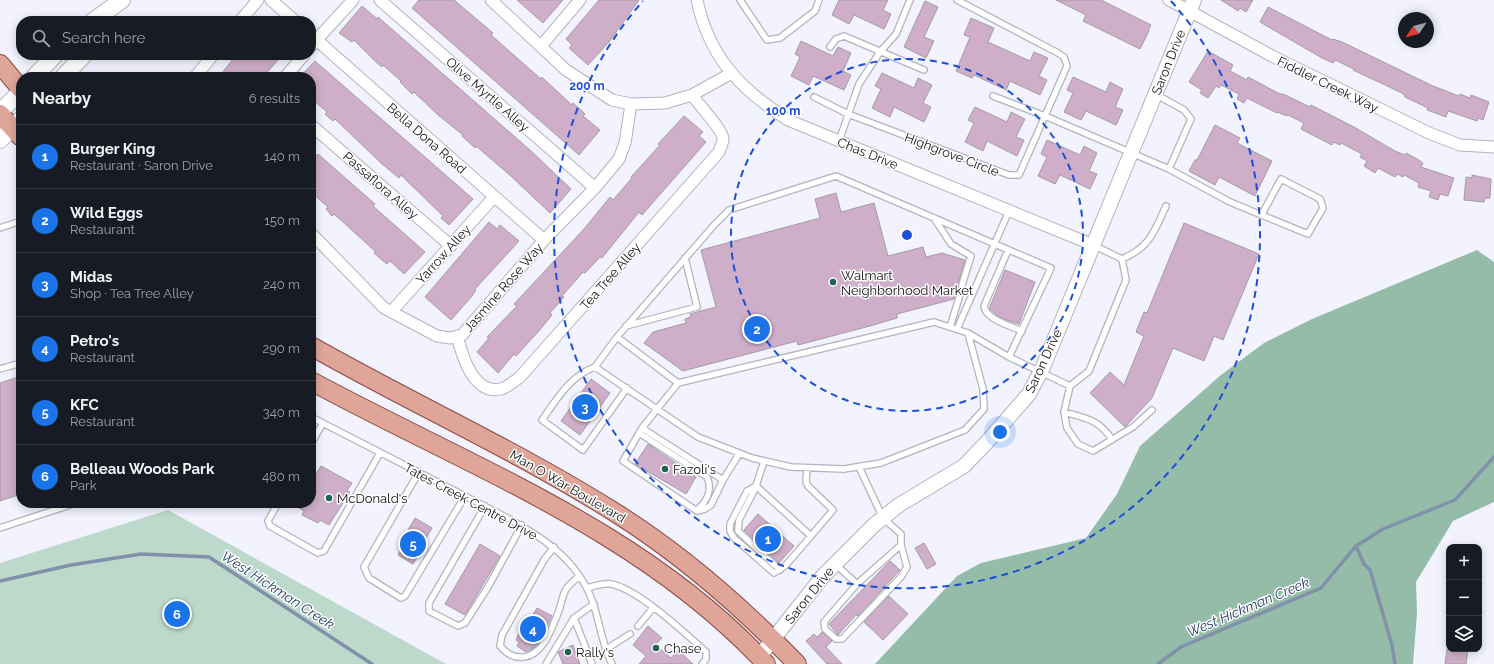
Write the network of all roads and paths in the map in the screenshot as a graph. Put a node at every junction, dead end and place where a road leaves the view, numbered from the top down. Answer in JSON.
{"nodes":[{"id":1,"x":123,"y":0,"type":"edge"},
{"id":2,"x":258,"y":0,"type":"edge"},
{"id":3,"x":272,"y":0,"type":"edge"},
{"id":4,"x":352,"y":0,"type":"edge"},
{"id":5,"x":380,"y":0,"type":"edge"},
{"id":6,"x":491,"y":0,"type":"edge"},
{"id":7,"x":580,"y":0,"type":"edge"},
{"id":8,"x":696,"y":0,"type":"edge"},
{"id":9,"x":740,"y":0,"type":"edge"},
{"id":10,"x":818,"y":0,"type":"edge"},
{"id":11,"x":910,"y":0,"type":"edge"},
{"id":12,"x":957,"y":0,"type":"edge"},
{"id":13,"x":1168,"y":0,"type":"edge"},
{"id":14,"x":1192,"y":5,"type":"edge"},
{"id":15,"x":100,"y":16,"type":"edge"},
{"id":16,"x":112,"y":16,"type":"edge"},
{"id":17,"x":244,"y":16,"type":"edge"},
{"id":18,"x":290,"y":16,"type":"edge"},
{"id":19,"x":316,"y":37,"type":"edge"},
{"id":20,"x":316,"y":43,"type":"edge"},
{"id":21,"x":541,"y":46,"type":"junction"},
{"id":22,"x":830,"y":47,"type":"dead end"},
{"id":23,"x":880,"y":52,"type":"junction"},
{"id":24,"x":50,"y":60,"type":"edge"},
{"id":25,"x":79,"y":60,"type":"edge"},
{"id":26,"x":209,"y":60,"type":"edge"},
{"id":27,"x":300,"y":60,"type":"edge"},
{"id":28,"x":0,"y":64,"type":"edge"},
{"id":29,"x":924,"y":70,"type":"dead end"},
{"id":30,"x":39,"y":72,"type":"edge"},
{"id":31,"x":67,"y":72,"type":"edge"},
{"id":32,"x":199,"y":72,"type":"edge"},
{"id":33,"x":289,"y":72,"type":"edge"},
{"id":34,"x":730,"y":74,"type":"junction"},
{"id":35,"x":16,"y":84,"type":"edge"},
{"id":36,"x":1155,"y":94,"type":"junction"},
{"id":37,"x":16,"y":95,"type":"edge"},
{"id":38,"x":692,"y":95,"type":"junction"},
{"id":39,"x":993,"y":96,"type":"dead end"},
{"id":40,"x":814,"y":97,"type":"dead end"},
{"id":41,"x":631,"y":104,"type":"junction"},
{"id":42,"x":0,"y":113,"type":"edge"},
{"id":43,"x":848,"y":114,"type":"junction"},
{"id":44,"x":1045,"y":116,"type":"junction"},
{"id":45,"x":16,"y":126,"type":"edge"},
{"id":46,"x":316,"y":128,"type":"edge"},
{"id":47,"x":16,"y":129,"type":"edge"},
{"id":48,"x":0,"y":140,"type":"edge"},
{"id":49,"x":839,"y":141,"type":"junction"},
{"id":50,"x":1494,"y":147,"type":"edge"},
{"id":51,"x":1131,"y":153,"type":"junction"},
{"id":52,"x":1168,"y":169,"type":"junction"},
{"id":53,"x":595,"y":188,"type":"junction"},
{"id":54,"x":494,"y":197,"type":"junction"},
{"id":55,"x":1166,"y":206,"type":"dead end"},
{"id":56,"x":1009,"y":211,"type":"junction"},
{"id":57,"x":1262,"y":214,"type":"junction"},
{"id":58,"x":933,"y":218,"type":"junction"},
{"id":59,"x":16,"y":223,"type":"edge"},
{"id":60,"x":0,"y":228,"type":"edge"},
{"id":61,"x":316,"y":238,"type":"edge"},
{"id":62,"x":544,"y":240,"type":"junction"},
{"id":63,"x":994,"y":244,"type":"junction"},
{"id":64,"x":1093,"y":245,"type":"junction"},
{"id":65,"x":451,"y":246,"type":"junction"},
{"id":66,"x":1008,"y":250,"type":"junction"},
{"id":67,"x":685,"y":258,"type":"junction"},
{"id":68,"x":1122,"y":259,"type":"junction"},
{"id":69,"x":962,"y":285,"type":"dead end"},
{"id":70,"x":959,"y":298,"type":"dead end"},
{"id":71,"x":391,"y":312,"type":"junction"},
{"id":72,"x":626,"y":326,"type":"junction"},
{"id":73,"x":950,"y":327,"type":"junction"},
{"id":74,"x":957,"y":329,"type":"junction"},
{"id":75,"x":1022,"y":331,"type":"junction"},
{"id":76,"x":968,"y":333,"type":"junction"},
{"id":77,"x":457,"y":336,"type":"junction"},
{"id":78,"x":617,"y":337,"type":"junction"},
{"id":79,"x":316,"y":349,"type":"edge"},
{"id":80,"x":1009,"y":357,"type":"junction"},
{"id":81,"x":16,"y":364,"type":"edge"},
{"id":82,"x":595,"y":367,"type":"junction"},
{"id":83,"x":0,"y":369,"type":"edge"},
{"id":84,"x":1040,"y":372,"type":"junction"},
{"id":85,"x":678,"y":383,"type":"junction"},
{"id":86,"x":316,"y":384,"type":"edge"},
{"id":87,"x":1070,"y":386,"type":"junction"},
{"id":88,"x":627,"y":388,"type":"junction"},
{"id":89,"x":658,"y":409,"type":"junction"},
{"id":90,"x":1152,"y":410,"type":"dead end"},
{"id":91,"x":1064,"y":412,"type":"junction"},
{"id":92,"x":316,"y":420,"type":"edge"},
{"id":93,"x":323,"y":423,"type":"junction"},
{"id":94,"x":641,"y":431,"type":"junction"},
{"id":95,"x":316,"y":435,"type":"edge"},
{"id":96,"x":1112,"y":440,"type":"junction"},
{"id":97,"x":380,"y":452,"type":"junction"},
{"id":98,"x":739,"y":454,"type":"junction"},
{"id":99,"x":764,"y":461,"type":"junction"},
{"id":100,"x":859,"y":467,"type":"junction"},
{"id":101,"x":807,"y":468,"type":"junction"},
{"id":102,"x":419,"y":472,"type":"junction"},
{"id":103,"x":723,"y":480,"type":"junction"},
{"id":104,"x":756,"y":486,"type":"junction"},
{"id":105,"x":465,"y":496,"type":"junction"},
{"id":106,"x":485,"y":506,"type":"junction"},
{"id":107,"x":61,"y":508,"type":"edge"},
{"id":108,"x":275,"y":508,"type":"edge"},
{"id":109,"x":697,"y":511,"type":"junction"},
{"id":110,"x":883,"y":518,"type":"junction"},
{"id":111,"x":522,"y":525,"type":"junction"},
{"id":112,"x":0,"y":528,"type":"edge"},
{"id":113,"x":811,"y":536,"type":"junction"},
{"id":114,"x":901,"y":545,"type":"junction"},
{"id":115,"x":554,"y":547,"type":"junction"},
{"id":116,"x":834,"y":564,"type":"junction"},
{"id":117,"x":580,"y":576,"type":"junction"},
{"id":118,"x":857,"y":584,"type":"junction"},
{"id":119,"x":587,"y":588,"type":"junction"},
{"id":120,"x":594,"y":604,"type":"junction"},
{"id":121,"x":653,"y":608,"type":"junction"},
{"id":122,"x":574,"y":618,"type":"junction"},
{"id":123,"x":638,"y":626,"type":"dead end"},
{"id":124,"x":630,"y":634,"type":"dead end"},
{"id":125,"x":774,"y":640,"type":"junction"},
{"id":126,"x":605,"y":650,"type":"junction"},
{"id":127,"x":704,"y":661,"type":"edge"},
{"id":128,"x":549,"y":662,"type":"edge"},
{"id":129,"x":760,"y":662,"type":"edge"},
{"id":130,"x":592,"y":664,"type":"edge"},
{"id":131,"x":612,"y":664,"type":"edge"},
{"id":132,"x":797,"y":664,"type":"edge"}],
"edges":[{"from":1,"to":15,"type":"main road"},
{"from":1,"to":16,"type":"main road"},
{"from":2,"to":17,"type":"street"},
{"from":3,"to":18,"type":"street"},
{"from":4,"to":19,"type":"street"},
{"from":5,"to":53,"type":"street","name":"Olive Myrtle Alley"},
{"from":6,"to":21,"type":"street"},
{"from":7,"to":21,"type":"street"},
{"from":8,"to":34,"type":"street","name":"Chas Drive"},
{"from":9,"to":10,"type":"lane"},
{"from":11,"to":23,"type":"lane"},
{"from":12,"to":44,"type":"lane","name":"Highgrove Circle"},
{"from":13,"to":14,"type":"street","name":"Fiddler Creek Way"},
{"from":14,"to":36,"type":"street","name":"Saron Drive"},
{"from":14,"to":50,"type":"street","name":"Fiddler Creek Way"},
{"from":20,"to":54,"type":"street","name":"Bella Dona Road"},
{"from":21,"to":41,"type":"street"},
{"from":22,"to":23,"type":"lane"},
{"from":23,"to":29,"type":"lane"},
{"from":23,"to":43,"type":"lane"},
{"from":24,"to":30,"type":"main road"},
{"from":25,"to":31,"type":"main road"},
{"from":26,"to":32,"type":"street"},
{"from":27,"to":33,"type":"street"},
{"from":28,"to":35,"type":"main road"},
{"from":34,"to":38,"type":"street"},
{"from":34,"to":49,"type":"street","name":"Chas Drive"},
{"from":36,"to":51,"type":"street","name":"Saron Drive"},
{"from":36,"to":52,"type":"lane"},
{"from":37,"to":42,"type":"main road"},
{"from":38,"to":41,"type":"street"},
{"from":38,"to":77,"type":"street","name":"Tea Tree Alley"},
{"from":39,"to":44,"type":"lane"},
{"from":40,"to":43,"type":"lane"},
{"from":41,"to":53,"type":"street","name":"Jasmine Rose Way"},
{"from":42,"to":45,"type":"main road"},
{"from":43,"to":44,"type":"lane","name":"Highgrove Circle"},
{"from":43,"to":49,"type":"lane"},
{"from":44,"to":51,"type":"lane"},
{"from":46,"to":65,"type":"street","name":"Passaflora Alley"},
{"from":47,"to":48,"type":"main road"},
{"from":49,"to":56,"type":"street","name":"Chas Drive"},
{"from":51,"to":52,"type":"lane"},
{"from":51,"to":64,"type":"street","name":"Saron Drive"},
{"from":52,"to":57,"type":"lane"},
{"from":53,"to":62,"type":"street","name":"Jasmine Rose Way"},
{"from":54,"to":62,"type":"street","name":"Bella Dona Road"},
{"from":54,"to":65,"type":"street","name":"Yarrow Alley"},
{"from":55,"to":68,"type":"lane"},
{"from":56,"to":63,"type":"lane"},
{"from":56,"to":64,"type":"street","name":"Chas Drive"},
{"from":57,"to":57,"type":"lane"},
{"from":58,"to":63,"type":"lane"},
{"from":58,"to":67,"type":"lane"},
{"from":58,"to":69,"type":"lane"},
{"from":59,"to":60,"type":"lane"},
{"from":61,"to":71,"type":"street","name":"Jasmine Rose Way"},
{"from":62,"to":77,"type":"street","name":"Jasmine Rose Way"},
{"from":63,"to":66,"type":"lane"},
{"from":63,"to":74,"type":"lane"},
{"from":64,"to":68,"type":"lane"},
{"from":64,"to":84,"type":"street","name":"Saron Drive"},
{"from":65,"to":71,"type":"street","name":"Yarrow Alley"},
{"from":66,"to":75,"type":"lane"},
{"from":66,"to":75,"type":"lane"},
{"from":67,"to":72,"type":"lane"},
{"from":67,"to":72,"type":"lane"},
{"from":68,"to":87,"type":"lane"},
{"from":70,"to":73,"type":"lane"},
{"from":71,"to":77,"type":"street","name":"Jasmine Rose Way"},
{"from":72,"to":78,"type":"lane"},
{"from":73,"to":74,"type":"lane"},
{"from":73,"to":85,"type":"lane"},
{"from":74,"to":76,"type":"lane"},
{"from":75,"to":80,"type":"lane"},
{"from":76,"to":80,"type":"lane"},
{"from":76,"to":100,"type":"lane"},
{"from":78,"to":82,"type":"lane"},
{"from":78,"to":85,"type":"lane"},
{"from":79,"to":125,"type":"main road","name":"Man O War Boulevard"},
{"from":80,"to":84,"type":"lane"},
{"from":81,"to":83,"type":"lane"},
{"from":82,"to":88,"type":"lane"},
{"from":82,"to":88,"type":"lane"},
{"from":84,"to":87,"type":"lane"},
{"from":84,"to":110,"type":"street","name":"Saron Drive"},
{"from":85,"to":89,"type":"lane"},
{"from":86,"to":129,"type":"main road","name":"Man O War Boulevard"},
{"from":87,"to":91,"type":"lane"},
{"from":88,"to":89,"type":"lane"},
{"from":89,"to":94,"type":"lane"},
{"from":89,"to":98,"type":"lane"},
{"from":90,"to":96,"type":"lane"},
{"from":91,"to":96,"type":"lane"},
{"from":91,"to":96,"type":"lane"},
{"from":92,"to":93,"type":"lane","name":"Tates Creek Centre Drive"},
{"from":93,"to":95,"type":"lane"},
{"from":93,"to":97,"type":"lane","name":"Tates Creek Centre Drive"},
{"from":94,"to":103,"type":"lane"},
{"from":94,"to":109,"type":"lane"},
{"from":94,"to":109,"type":"lane"},
{"from":97,"to":102,"type":"lane","name":"Tates Creek Centre Drive"},
{"from":97,"to":108,"type":"lane"},
{"from":98,"to":99,"type":"lane"},
{"from":98,"to":103,"type":"lane"},
{"from":99,"to":101,"type":"lane"},
{"from":99,"to":104,"type":"lane"},
{"from":100,"to":101,"type":"lane"},
{"from":100,"to":110,"type":"lane"},
{"from":101,"to":113,"type":"lane"},
{"from":102,"to":105,"type":"lane","name":"Tates Creek Centre Drive"},
{"from":102,"to":105,"type":"lane"},
{"from":103,"to":109,"type":"lane"},
{"from":104,"to":113,"type":"lane"},
{"from":104,"to":113,"type":"lane"},
{"from":105,"to":106,"type":"lane","name":"Tates Creek Centre Drive"},
{"from":106,"to":111,"type":"lane","name":"Tates Creek Centre Drive"},
{"from":106,"to":111,"type":"lane"},
{"from":107,"to":112,"type":"lane"},
{"from":110,"to":114,"type":"lane"},
{"from":110,"to":116,"type":"street","name":"Saron Drive"},
{"from":111,"to":115,"type":"lane","name":"Tates Creek Centre Drive"},
{"from":114,"to":118,"type":"lane"},
{"from":114,"to":118,"type":"lane"},
{"from":115,"to":117,"type":"lane","name":"Tates Creek Centre Drive"},
{"from":115,"to":117,"type":"lane"},
{"from":116,"to":118,"type":"lane"},
{"from":116,"to":125,"type":"street","name":"Saron Drive"},
{"from":117,"to":119,"type":"lane","name":"Tates Creek Centre Drive"},
{"from":119,"to":120,"type":"lane","name":"Tates Creek Centre Drive"},
{"from":119,"to":121,"type":"lane"},
{"from":120,"to":122,"type":"lane"},
{"from":120,"to":126,"type":"lane","name":"Tates Creek Centre Drive"},
{"from":121,"to":123,"type":"lane"},
{"from":121,"to":127,"type":"lane"},
{"from":122,"to":128,"type":"lane"},
{"from":122,"to":130,"type":"lane"},
{"from":124,"to":126,"type":"lane"},
{"from":125,"to":129,"type":"street","name":"Saron Drive"},
{"from":125,"to":132,"type":"main road","name":"Man O War Boulevard"},
{"from":126,"to":131,"type":"lane","name":"Tates Creek Centre Drive"}]}
